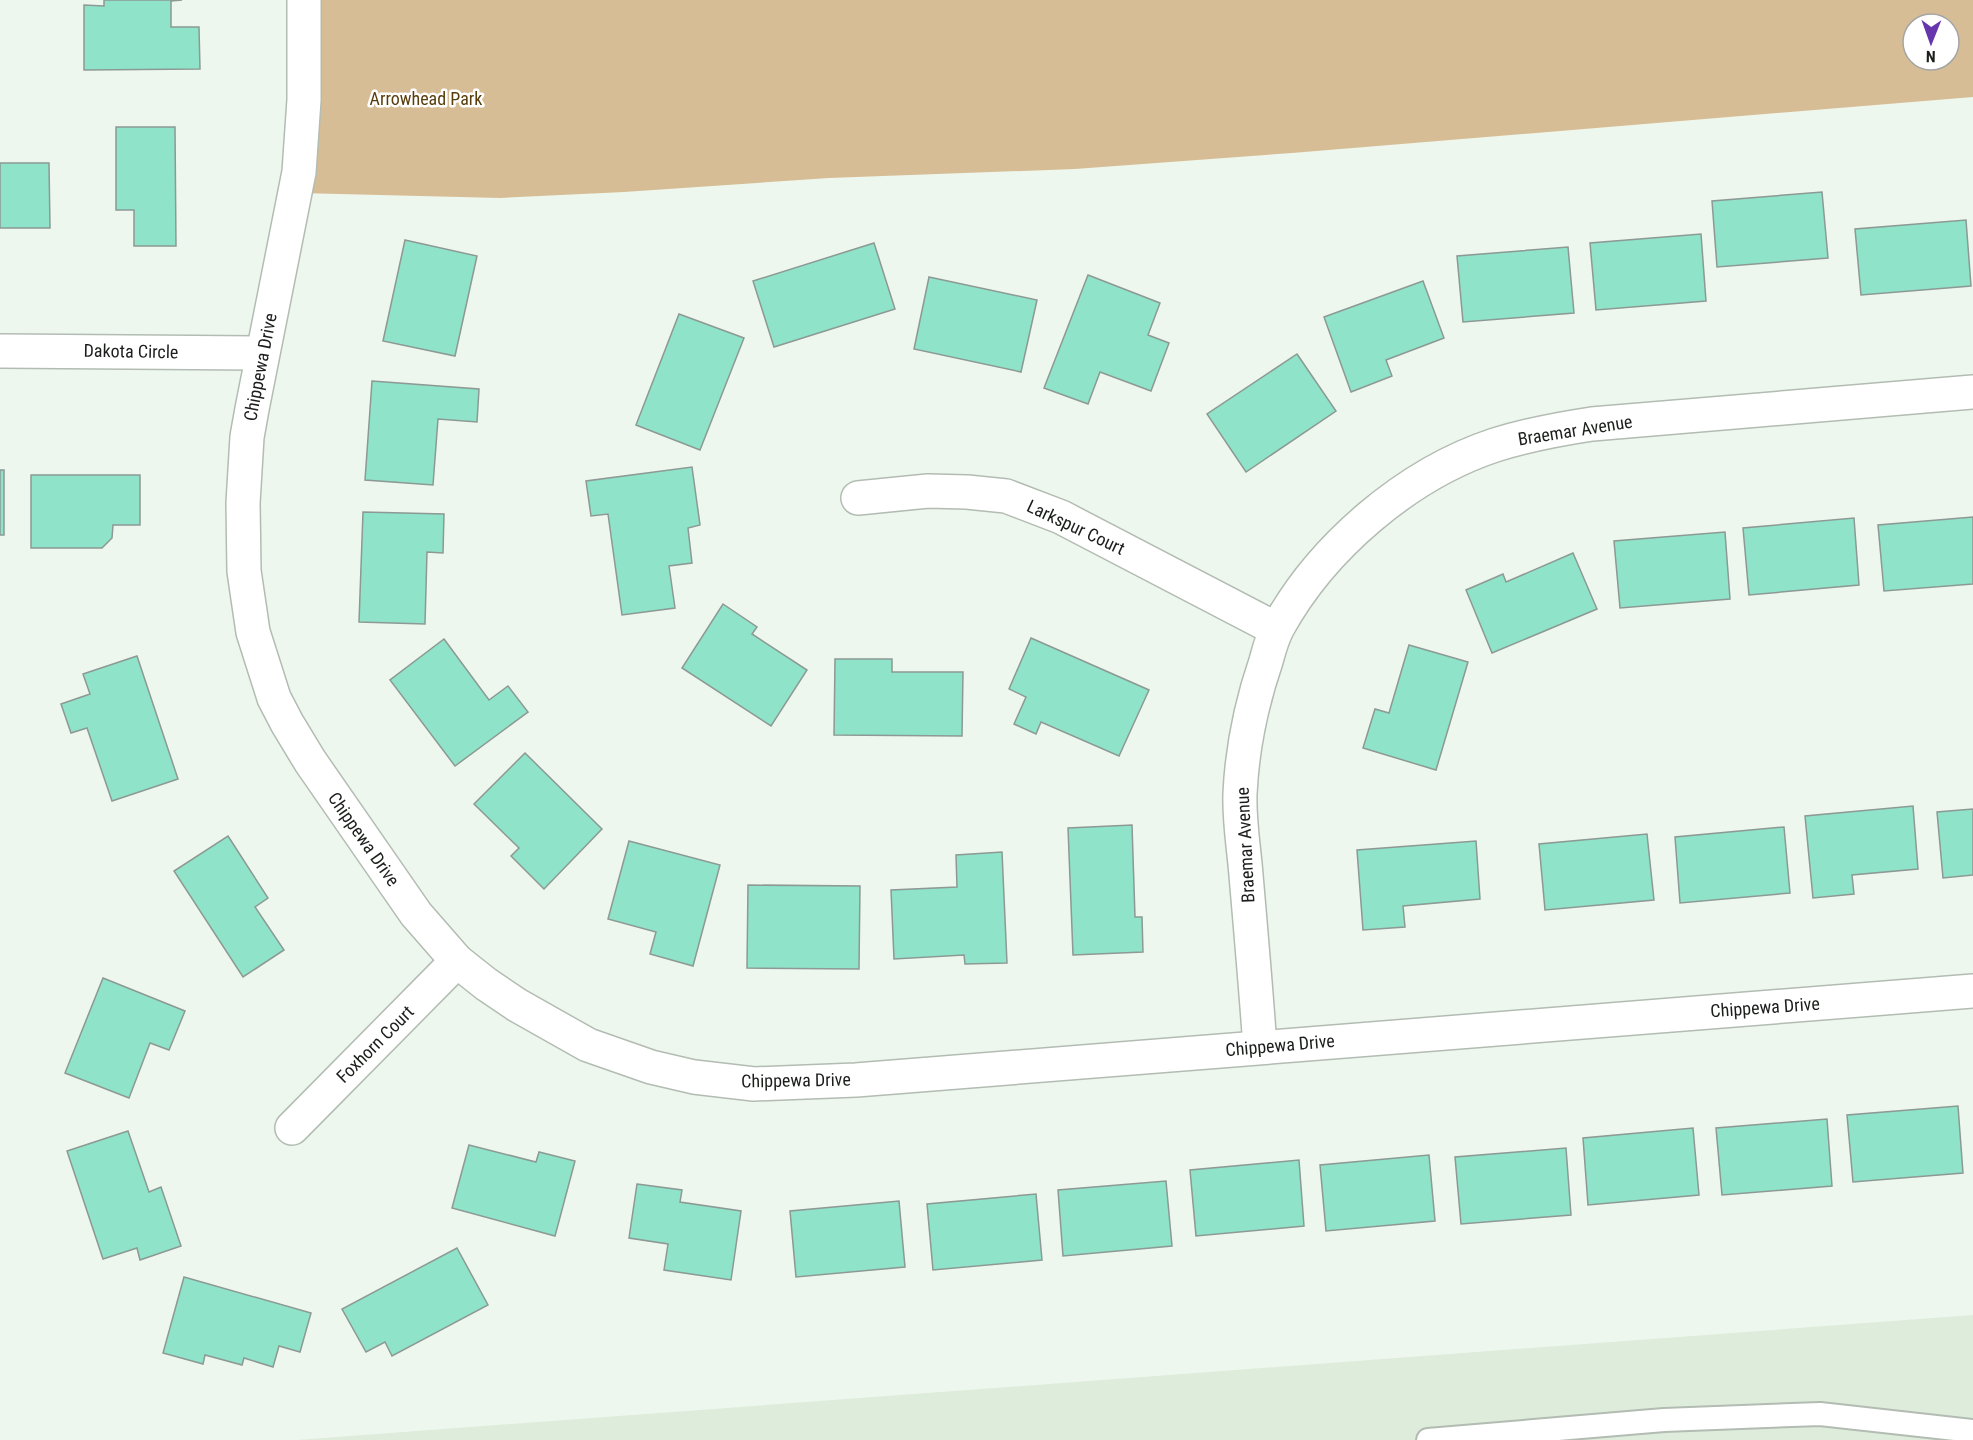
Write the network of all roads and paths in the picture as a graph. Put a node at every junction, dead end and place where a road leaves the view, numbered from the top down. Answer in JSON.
{"nodes":[{"id":1,"x":304,"y":0,"type":"edge"},
{"id":2,"x":0,"y":351,"type":"edge"},
{"id":3,"x":262,"y":353,"type":"junction"},
{"id":4,"x":1973,"y":392,"type":"edge"},
{"id":5,"x":858,"y":498,"type":"dead end"},
{"id":6,"x":1276,"y":629,"type":"junction"},
{"id":7,"x":457,"y":961,"type":"junction"},
{"id":8,"x":1973,"y":991,"type":"edge"},
{"id":9,"x":1260,"y":1047,"type":"junction"},
{"id":10,"x":292,"y":1128,"type":"dead end"},
{"id":11,"x":1665,"y":1430,"type":"edge"},
{"id":12,"x":1973,"y":1431,"type":"edge"},
{"id":13,"x":1428,"y":1440,"type":"edge"}],
"edges":[{"from":1,"to":3,"type":"street","name":"Chippewa Drive"},
{"from":2,"to":3,"type":"street","name":"Dakota Circle"},
{"from":3,"to":7,"type":"street","name":"Chippewa Drive"},
{"from":4,"to":6,"type":"street","name":"Braemar Avenue"},
{"from":5,"to":6,"type":"street","name":"Larkspur Court"},
{"from":6,"to":9,"type":"street","name":"Braemar Avenue"},
{"from":7,"to":9,"type":"street","name":"Chippewa Drive"},
{"from":7,"to":10,"type":"street","name":"Foxhorn Court"},
{"from":8,"to":9,"type":"street","name":"Chippewa Drive"},
{"from":11,"to":12,"type":"lane"},
{"from":11,"to":13,"type":"lane"}]}
